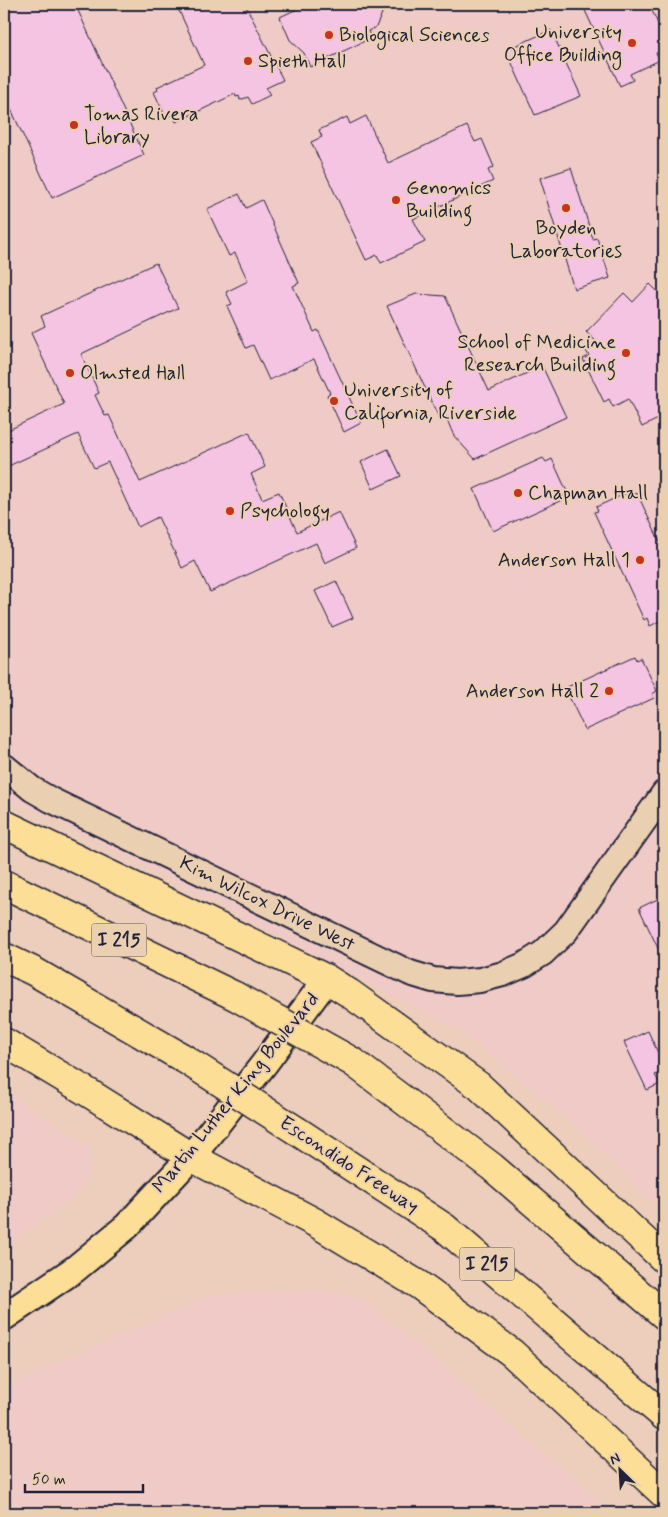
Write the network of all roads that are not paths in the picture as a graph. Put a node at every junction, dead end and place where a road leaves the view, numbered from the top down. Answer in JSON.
{"nodes":[{"id":1,"x":4,"y":766,"type":"edge"},
{"id":2,"x":664,"y":793,"type":"edge"},
{"id":3,"x":4,"y":824,"type":"edge"},
{"id":4,"x":4,"y":884,"type":"edge"},
{"id":5,"x":4,"y":957,"type":"edge"},
{"id":6,"x":327,"y":979,"type":"junction"},
{"id":7,"x":4,"y":1042,"type":"edge"},
{"id":8,"x":191,"y":1157,"type":"junction"},
{"id":9,"x":664,"y":1259,"type":"edge"},
{"id":10,"x":664,"y":1315,"type":"edge"},
{"id":11,"x":4,"y":1317,"type":"edge"},
{"id":12,"x":664,"y":1416,"type":"edge"},
{"id":13,"x":664,"y":1494,"type":"edge"}],
"edges":[{"from":1,"to":2,"type":"street","name":"Kim Wilcox Drive West"},
{"from":3,"to":6,"type":"highway"},
{"from":4,"to":10,"type":"highway","number":"I 215","bridge":true},
{"from":5,"to":12,"type":"highway","name":"Escondido Freeway","number":"I 215","bridge":true},
{"from":6,"to":8,"type":"main road","name":"Martin Luther King Boulevard"},
{"from":6,"to":9,"type":"highway"},
{"from":7,"to":8,"type":"highway"},
{"from":8,"to":11,"type":"main road","name":"Martin Luther King Boulevard"},
{"from":8,"to":13,"type":"highway"}]}
